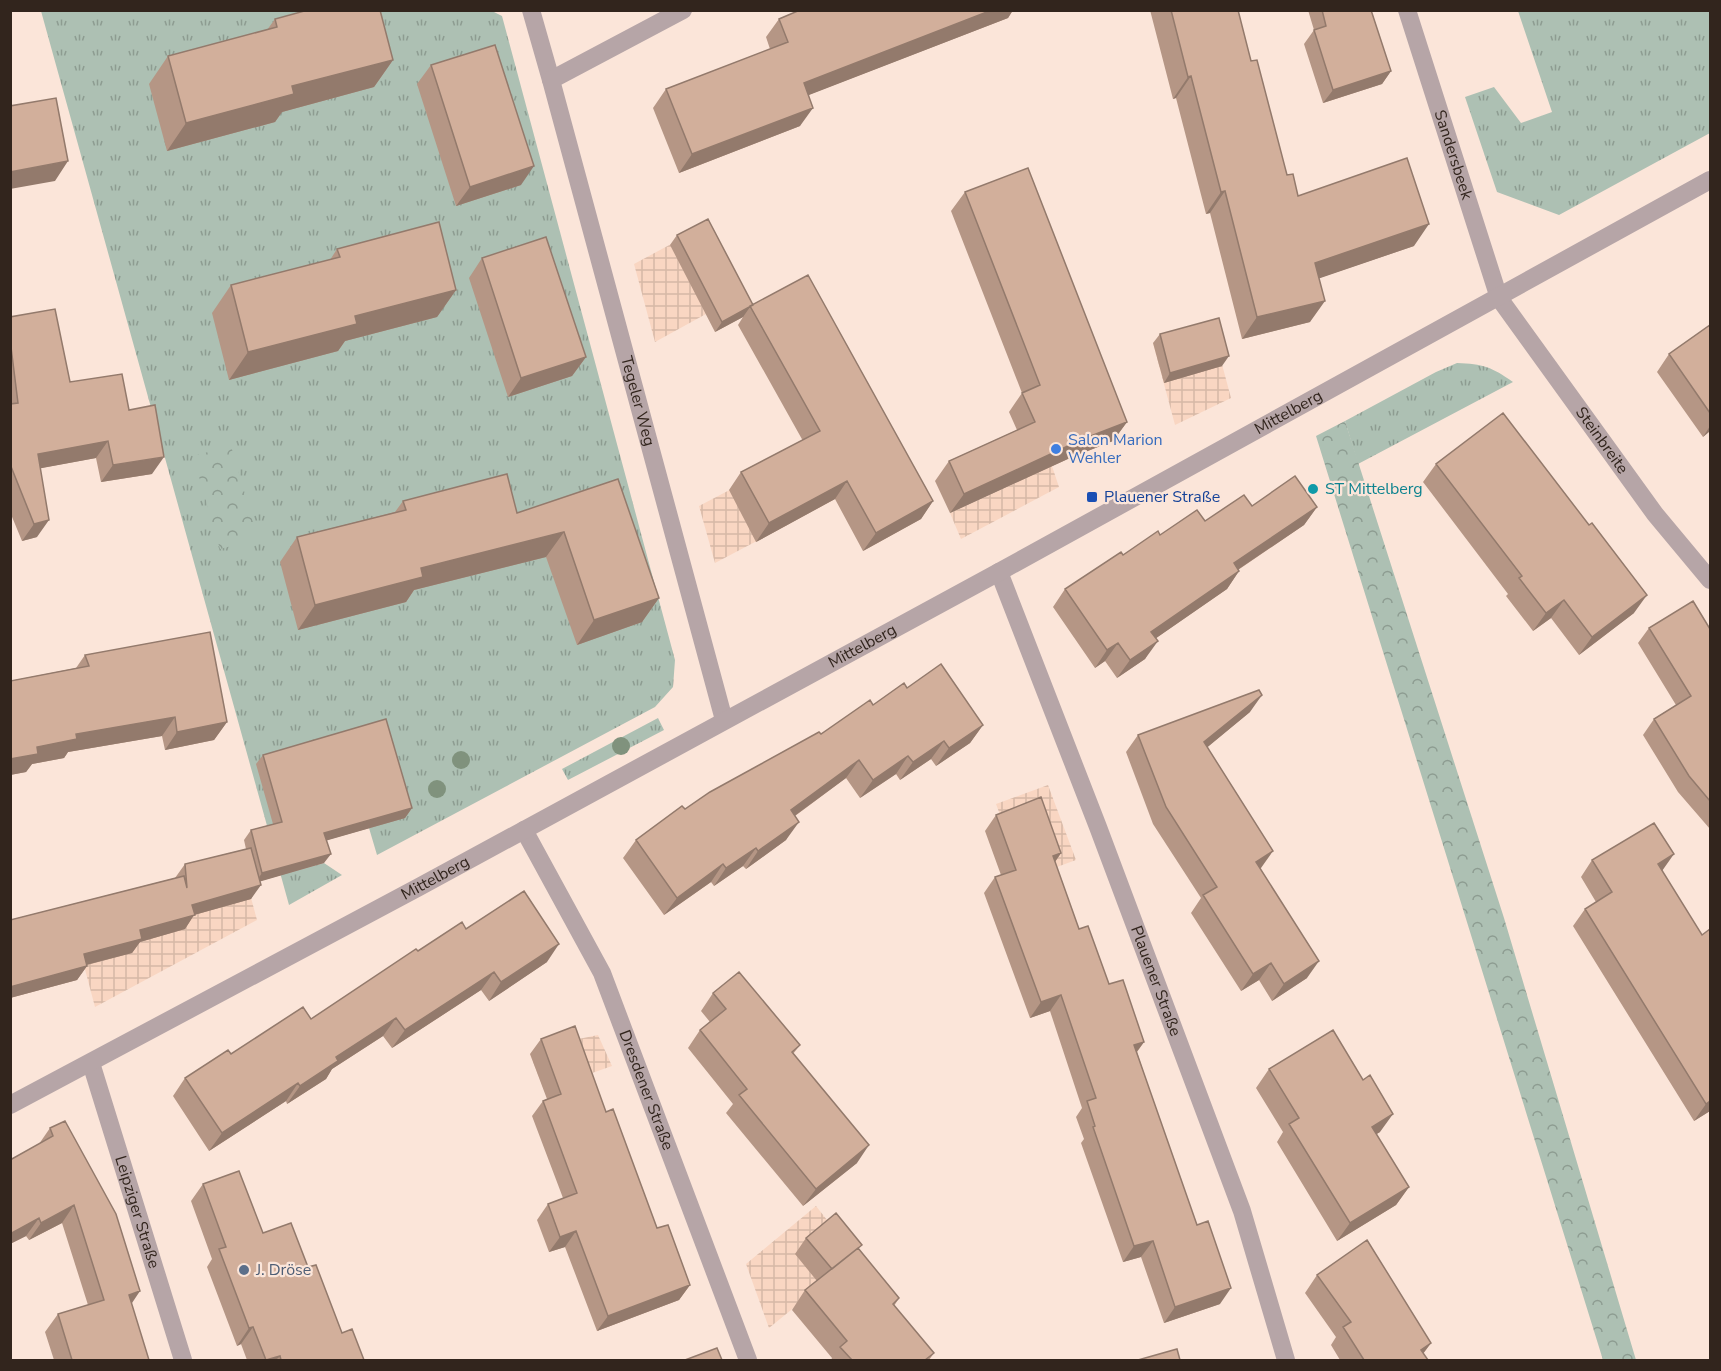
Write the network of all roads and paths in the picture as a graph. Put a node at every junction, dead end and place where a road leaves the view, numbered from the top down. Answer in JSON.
{"nodes":[{"id":1,"x":531,"y":10,"type":"edge"},
{"id":2,"x":683,"y":10,"type":"edge"},
{"id":3,"x":1407,"y":10,"type":"edge"},
{"id":4,"x":551,"y":80,"type":"junction"},
{"id":5,"x":1710,"y":180,"type":"edge"},
{"id":6,"x":1499,"y":298,"type":"junction"},
{"id":7,"x":999,"y":572,"type":"junction"},
{"id":8,"x":1710,"y":580,"type":"edge"},
{"id":9,"x":724,"y":720,"type":"junction"},
{"id":10,"x":524,"y":830,"type":"junction"},
{"id":11,"x":91,"y":1063,"type":"junction"},
{"id":12,"x":10,"y":1105,"type":"edge"},
{"id":13,"x":183,"y":1360,"type":"edge"},
{"id":14,"x":748,"y":1360,"type":"edge"},
{"id":15,"x":1286,"y":1360,"type":"edge"}],
"edges":[{"from":1,"to":4,"type":"street","name":"Tegeler Weg"},
{"from":2,"to":4,"type":"street"},
{"from":3,"to":6,"type":"street","name":"Sandersbeek"},
{"from":4,"to":9,"type":"street","name":"Tegeler Weg"},
{"from":5,"to":6,"type":"street","name":"Mittelberg"},
{"from":6,"to":7,"type":"street","name":"Mittelberg"},
{"from":6,"to":8,"type":"street","name":"Steinbreite"},
{"from":7,"to":9,"type":"street","name":"Mittelberg"},
{"from":7,"to":15,"type":"street","name":"Plauener Straße"},
{"from":9,"to":10,"type":"street","name":"Mittelberg"},
{"from":10,"to":11,"type":"street","name":"Mittelberg"},
{"from":10,"to":14,"type":"street","name":"Dresdener Straße"},
{"from":11,"to":12,"type":"street","name":"Mittelberg"},
{"from":11,"to":13,"type":"street","name":"Leipziger Straße"}]}
